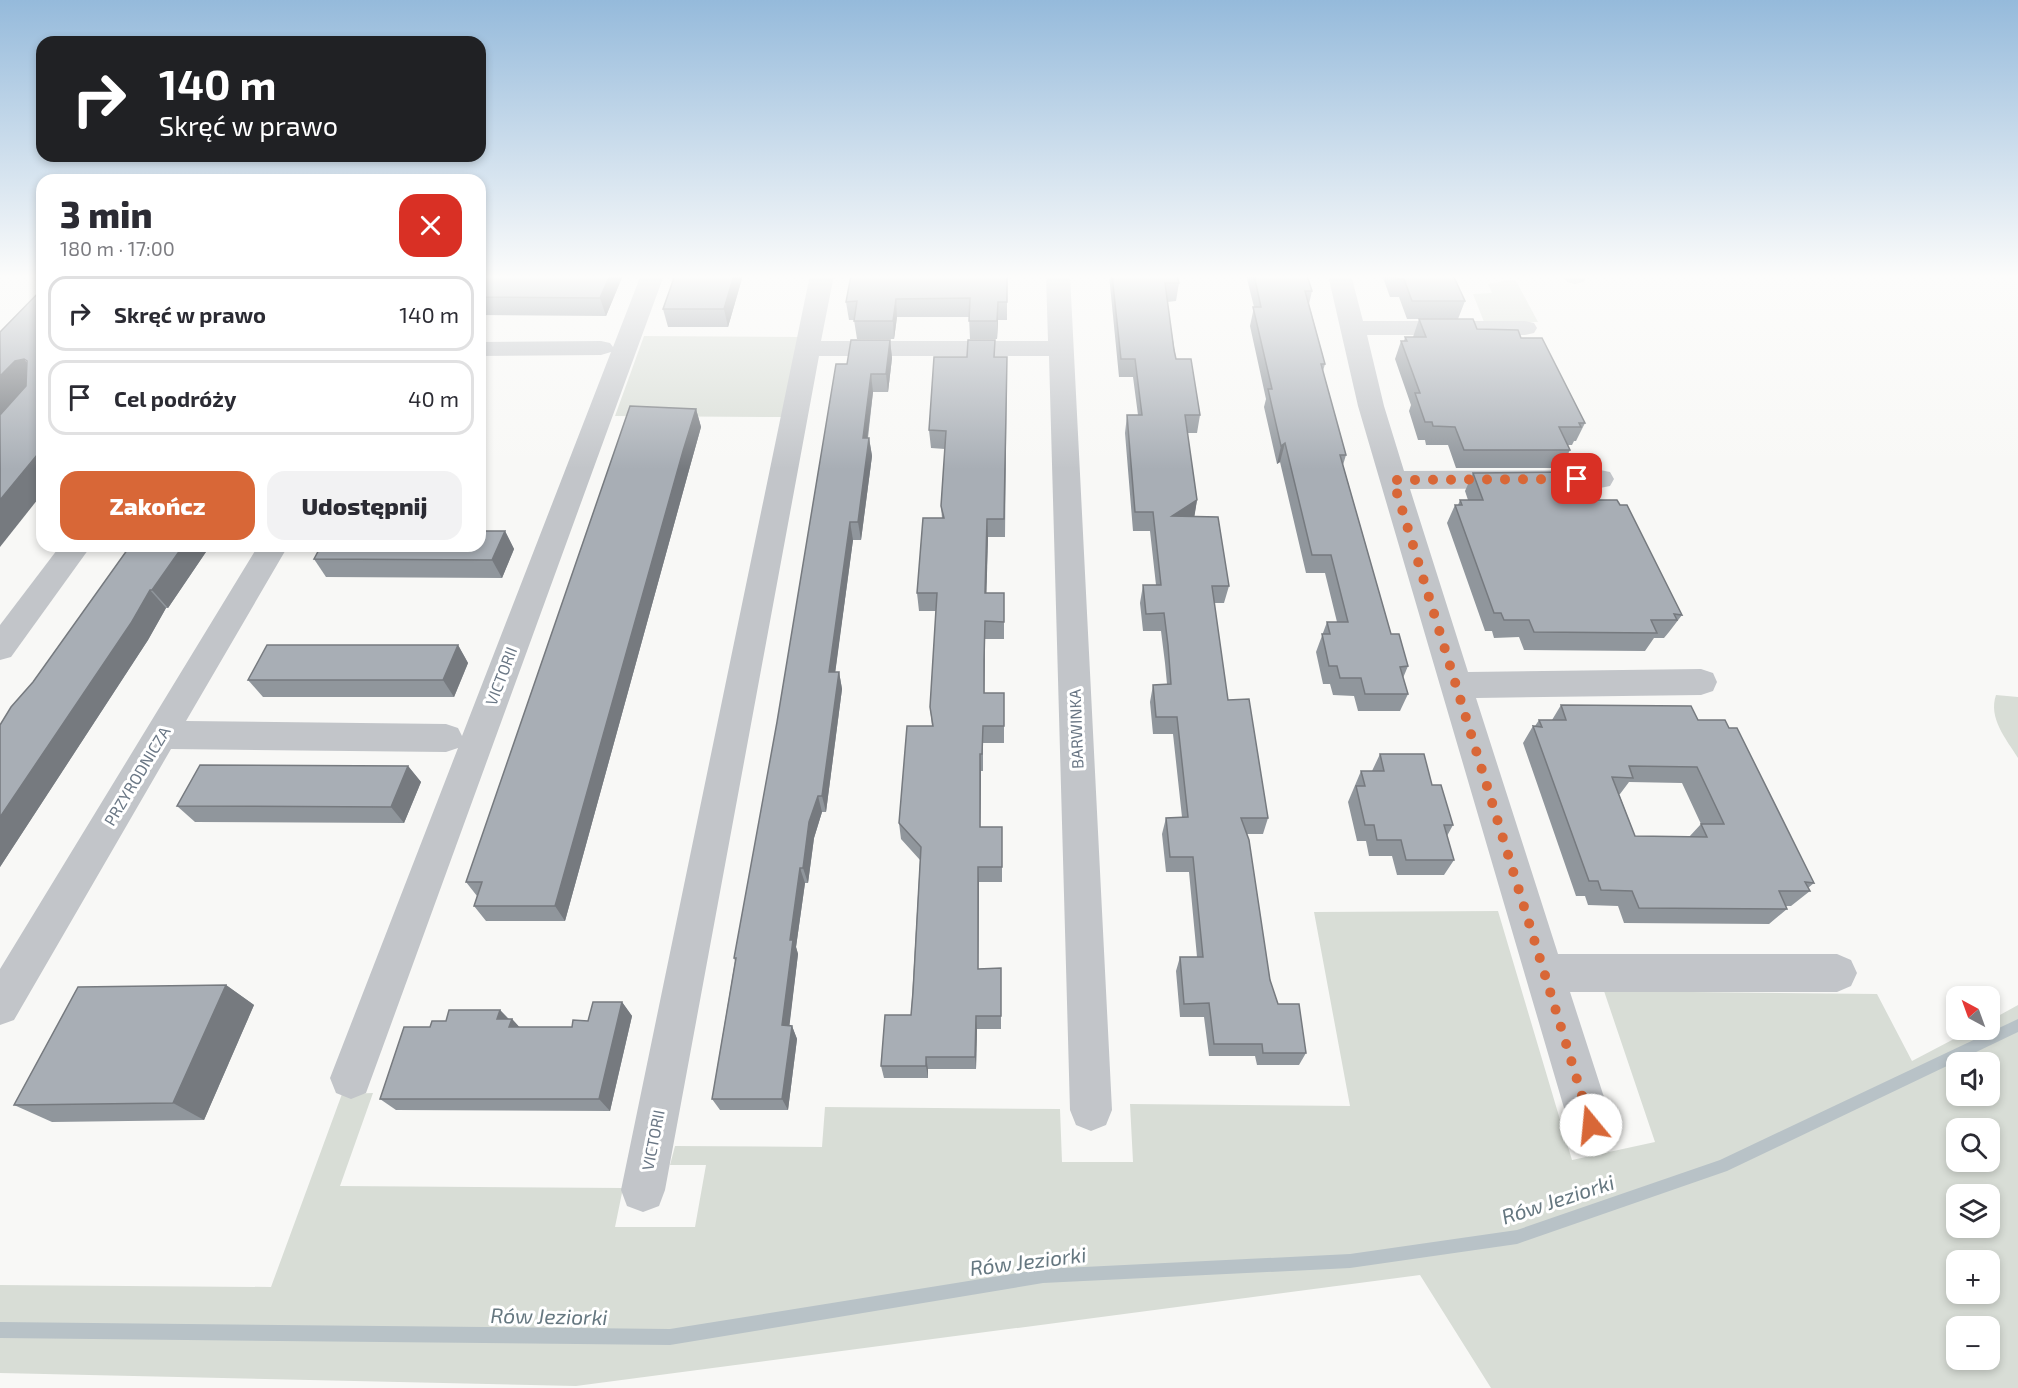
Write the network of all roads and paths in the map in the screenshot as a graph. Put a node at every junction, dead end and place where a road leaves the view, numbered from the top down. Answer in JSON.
{"nodes":[{"id":1,"x":628,"y":340,"type":"edge"},
{"id":2,"x":810,"y":340,"type":"edge"},
{"id":3,"x":1061,"y":340,"type":"edge"},
{"id":4,"x":1356,"y":340,"type":"edge"},
{"id":5,"x":601,"y":348,"type":"dead end"},
{"id":6,"x":1061,"y":348,"type":"junction"},
{"id":7,"x":486,"y":349,"type":"edge"},
{"id":8,"x":808,"y":349,"type":"junction"},
{"id":9,"x":1600,"y":479,"type":"dead end"},
{"id":10,"x":1393,"y":480,"type":"junction"},
{"id":11,"x":72,"y":552,"type":"edge"},
{"id":12,"x":269,"y":552,"type":"edge"},
{"id":13,"x":0,"y":648,"type":"edge"},
{"id":14,"x":1701,"y":682,"type":"dead end"},
{"id":15,"x":1455,"y":685,"type":"junction"},
{"id":16,"x":161,"y":735,"type":"junction"},
{"id":17,"x":446,"y":738,"type":"dead end"},
{"id":18,"x":1544,"y":973,"type":"junction"},
{"id":19,"x":1838,"y":973,"type":"dead end"},
{"id":20,"x":0,"y":1006,"type":"edge"},
{"id":21,"x":351,"y":1078,"type":"dead end"},
{"id":22,"x":1091,"y":1110,"type":"dead end"},
{"id":23,"x":1591,"y":1125,"type":"dead end"},
{"id":24,"x":643,"y":1190,"type":"dead end"}],
"edges":[{"from":1,"to":21,"type":"street","name":"VICTORII"},
{"from":2,"to":8,"type":"street","name":"VICTORII"},
{"from":3,"to":6,"type":"street","name":"BARWINKA"},
{"from":4,"to":10,"type":"street"},
{"from":5,"to":7,"type":"street"},
{"from":6,"to":8,"type":"street"},
{"from":6,"to":22,"type":"street","name":"BARWINKA"},
{"from":8,"to":24,"type":"street","name":"VICTORII"},
{"from":9,"to":10,"type":"street"},
{"from":10,"to":15,"type":"street"},
{"from":11,"to":13,"type":"street"},
{"from":12,"to":16,"type":"street","name":"PRZYRODNICZA"},
{"from":14,"to":15,"type":"street"},
{"from":15,"to":18,"type":"street"},
{"from":16,"to":17,"type":"street"},
{"from":16,"to":20,"type":"street","name":"PRZYRODNICZA"},
{"from":18,"to":19,"type":"street"},
{"from":18,"to":23,"type":"street"}]}
